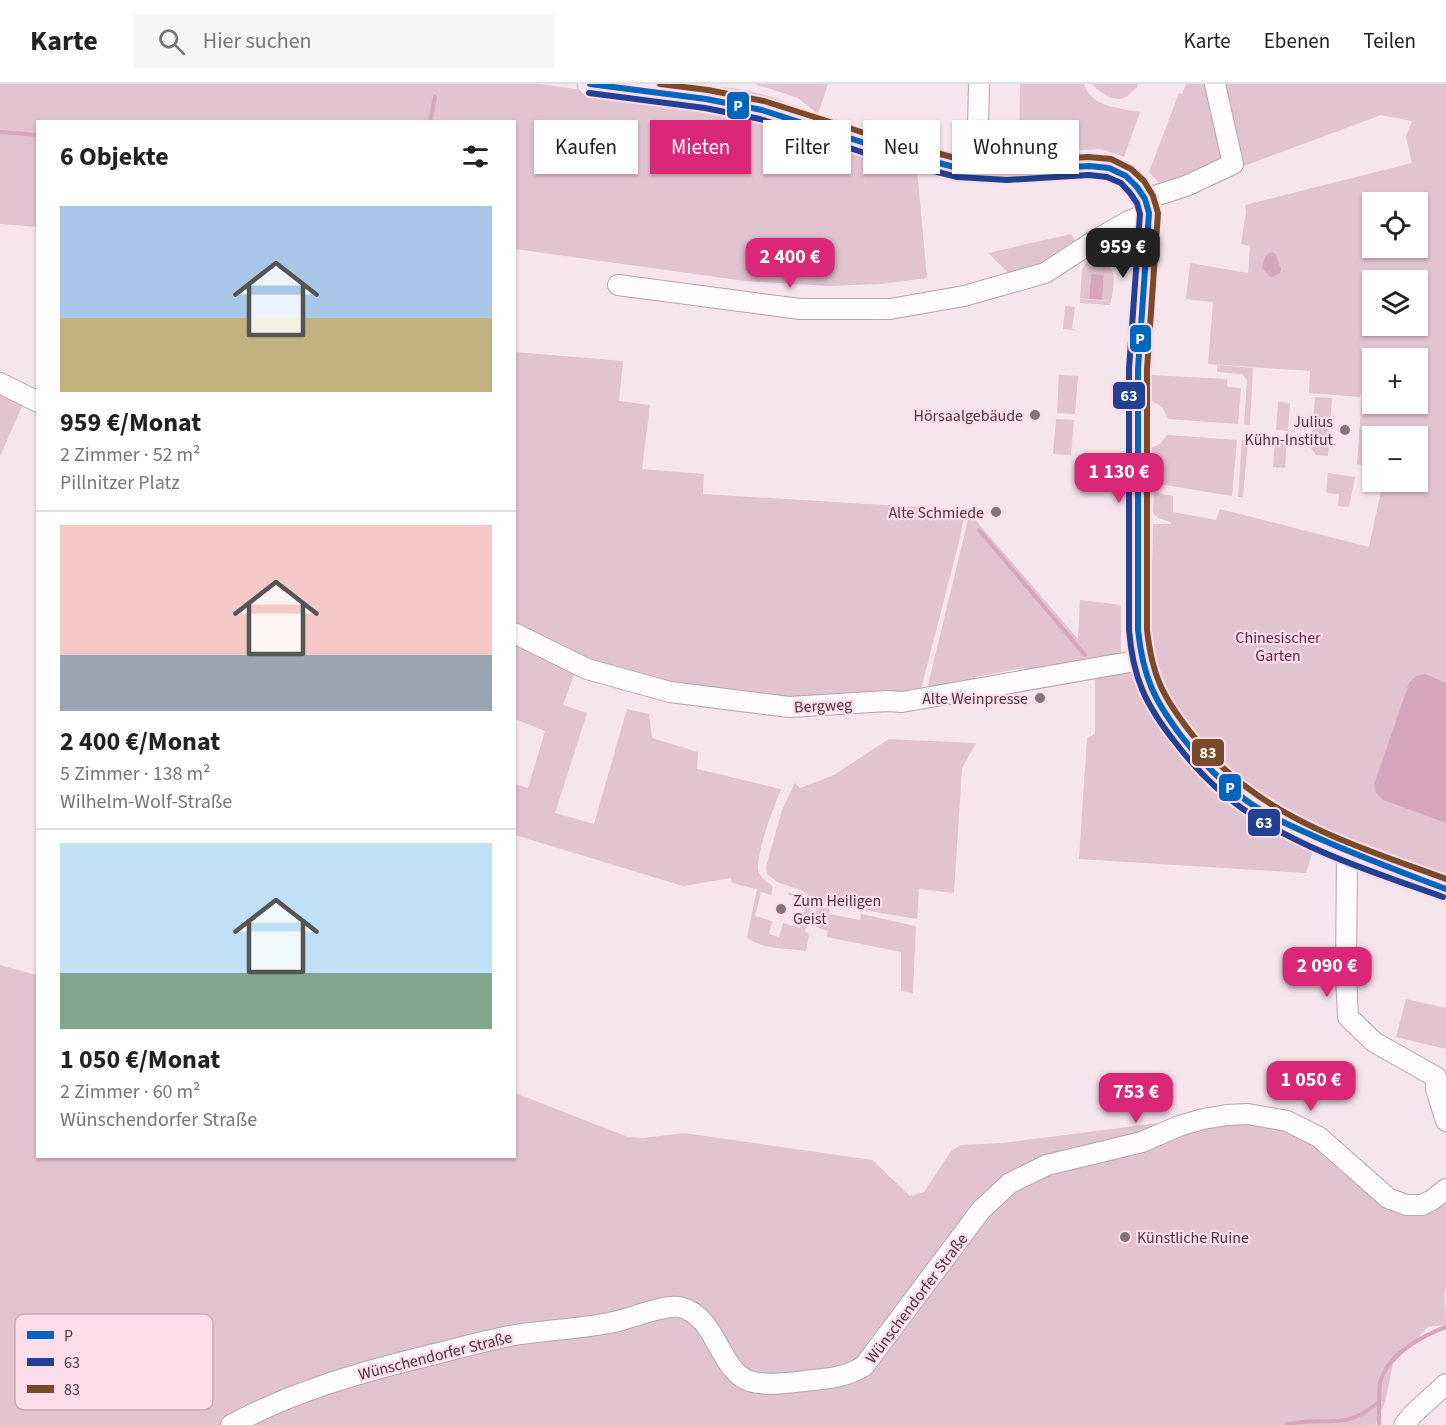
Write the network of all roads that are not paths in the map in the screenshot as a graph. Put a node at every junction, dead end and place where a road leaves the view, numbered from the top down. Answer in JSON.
{"nodes":[{"id":1,"x":590,"y":84,"type":"edge"},
{"id":2,"x":979,"y":84,"type":"edge"},
{"id":3,"x":1215,"y":84,"type":"edge"},
{"id":4,"x":978,"y":120,"type":"edge"},
{"id":5,"x":952,"y":167,"type":"edge"},
{"id":6,"x":1079,"y":167,"type":"edge"},
{"id":7,"x":1147,"y":206,"type":"junction"},
{"id":8,"x":618,"y":285,"type":"dead end"},
{"id":9,"x":0,"y":383,"type":"edge"},
{"id":10,"x":36,"y":401,"type":"edge"},
{"id":11,"x":516,"y":634,"type":"edge"},
{"id":12,"x":1141,"y":660,"type":"junction"},
{"id":13,"x":1347,"y":852,"type":"junction"},
{"id":14,"x":1446,"y":889,"type":"edge"},
{"id":15,"x":1441,"y":1072,"type":"edge"},
{"id":16,"x":1446,"y":1121,"type":"edge"},
{"id":17,"x":1446,"y":1189,"type":"edge"},
{"id":18,"x":1446,"y":1383,"type":"edge"},
{"id":19,"x":231,"y":1425,"type":"edge"},
{"id":20,"x":1404,"y":1425,"type":"edge"}],
"edges":[{"from":1,"to":5,"type":"main road"},
{"from":2,"to":4,"type":"street"},
{"from":3,"to":7,"type":"street"},
{"from":6,"to":7,"type":"main road"},
{"from":7,"to":8,"type":"street"},
{"from":7,"to":12,"type":"main road"},
{"from":9,"to":10,"type":"street"},
{"from":11,"to":12,"type":"street","name":"Bergweg"},
{"from":12,"to":13,"type":"main road"},
{"from":13,"to":14,"type":"main road"},
{"from":13,"to":15,"type":"street"},
{"from":15,"to":16,"type":"street"},
{"from":17,"to":19,"type":"street","name":"Wünschendorfer Straße"},
{"from":18,"to":20,"type":"street"}]}
